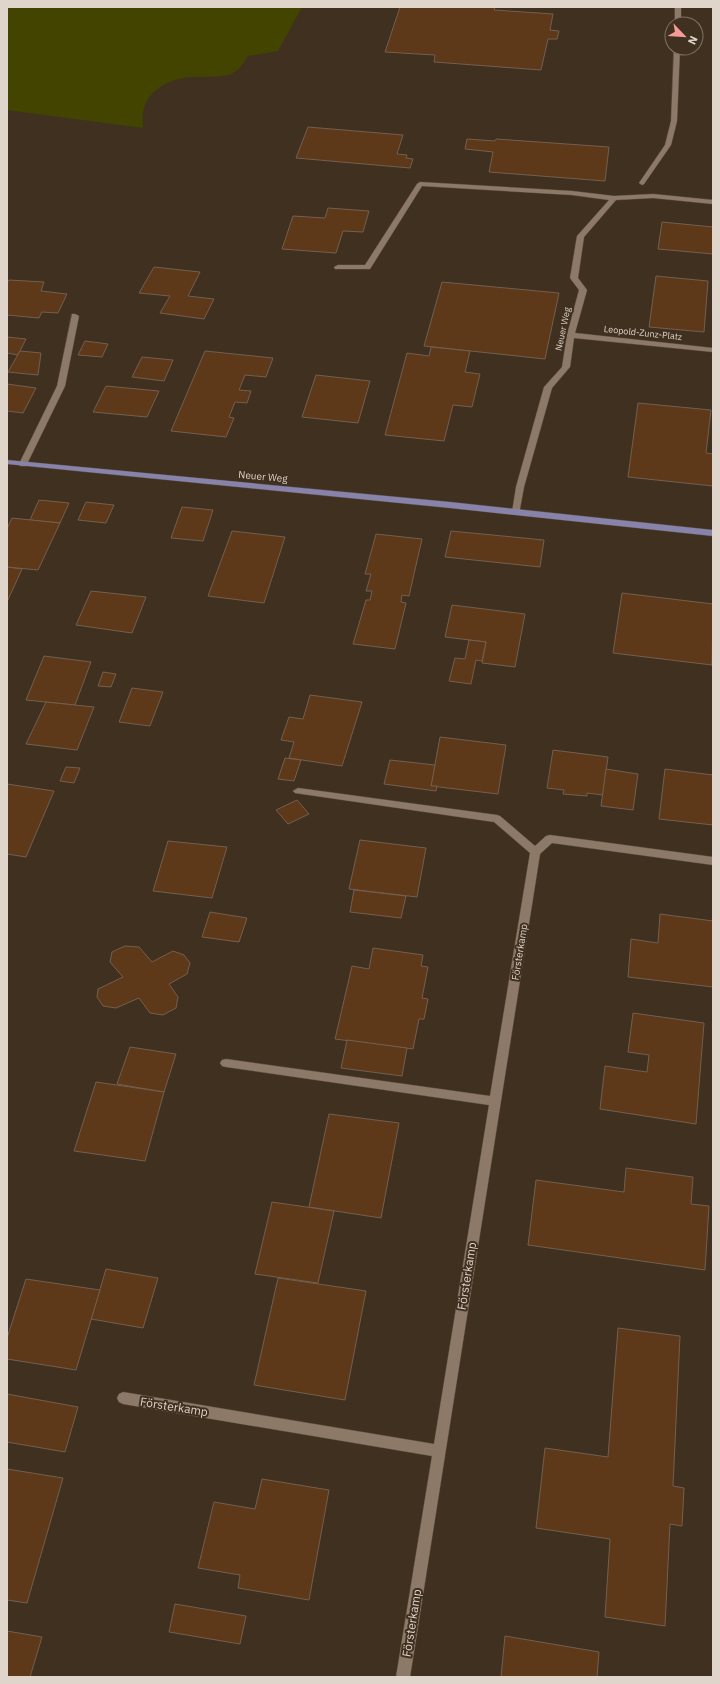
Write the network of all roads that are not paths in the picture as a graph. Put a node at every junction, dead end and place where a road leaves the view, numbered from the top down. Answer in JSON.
{"nodes":[{"id":1,"x":677,"y":56,"type":"edge"},
{"id":2,"x":642,"y":183,"type":"dead end"},
{"id":3,"x":614,"y":198,"type":"junction"},
{"id":4,"x":713,"y":202,"type":"edge"},
{"id":5,"x":338,"y":267,"type":"dead end"},
{"id":6,"x":75,"y":316,"type":"dead end"},
{"id":7,"x":571,"y":335,"type":"junction"},
{"id":8,"x":713,"y":350,"type":"edge"},
{"id":9,"x":7,"y":462,"type":"edge"},
{"id":10,"x":23,"y":464,"type":"junction"},
{"id":11,"x":516,"y":512,"type":"junction"},
{"id":12,"x":713,"y":533,"type":"edge"},
{"id":13,"x":298,"y":791,"type":"dead end"},
{"id":14,"x":535,"y":852,"type":"junction"},
{"id":15,"x":713,"y":860,"type":"edge"},
{"id":16,"x":226,"y":1063,"type":"dead end"},
{"id":17,"x":496,"y":1101,"type":"junction"},
{"id":18,"x":123,"y":1398,"type":"dead end"},
{"id":19,"x":439,"y":1451,"type":"junction"},
{"id":20,"x":403,"y":1677,"type":"edge"}],
"edges":[{"from":1,"to":2,"type":"street"},
{"from":3,"to":4,"type":"street"},
{"from":3,"to":5,"type":"street"},
{"from":3,"to":7,"type":"street","name":"Neuer Weg"},
{"from":6,"to":10,"type":"street"},
{"from":7,"to":8,"type":"street","name":"Leopold-Zunz-Platz"},
{"from":7,"to":11,"type":"street","name":"Neuer Weg"},
{"from":9,"to":10,"type":"main road","name":"Neuer Weg"},
{"from":10,"to":11,"type":"main road","name":"Neuer Weg"},
{"from":11,"to":12,"type":"main road","name":"Neuer Weg"},
{"from":13,"to":14,"type":"street"},
{"from":14,"to":15,"type":"street"},
{"from":14,"to":17,"type":"street","name":"Försterkamp"},
{"from":16,"to":17,"type":"street"},
{"from":17,"to":19,"type":"street","name":"Försterkamp"},
{"from":18,"to":19,"type":"street","name":"Försterkamp"},
{"from":19,"to":20,"type":"street","name":"Försterkamp"}]}
